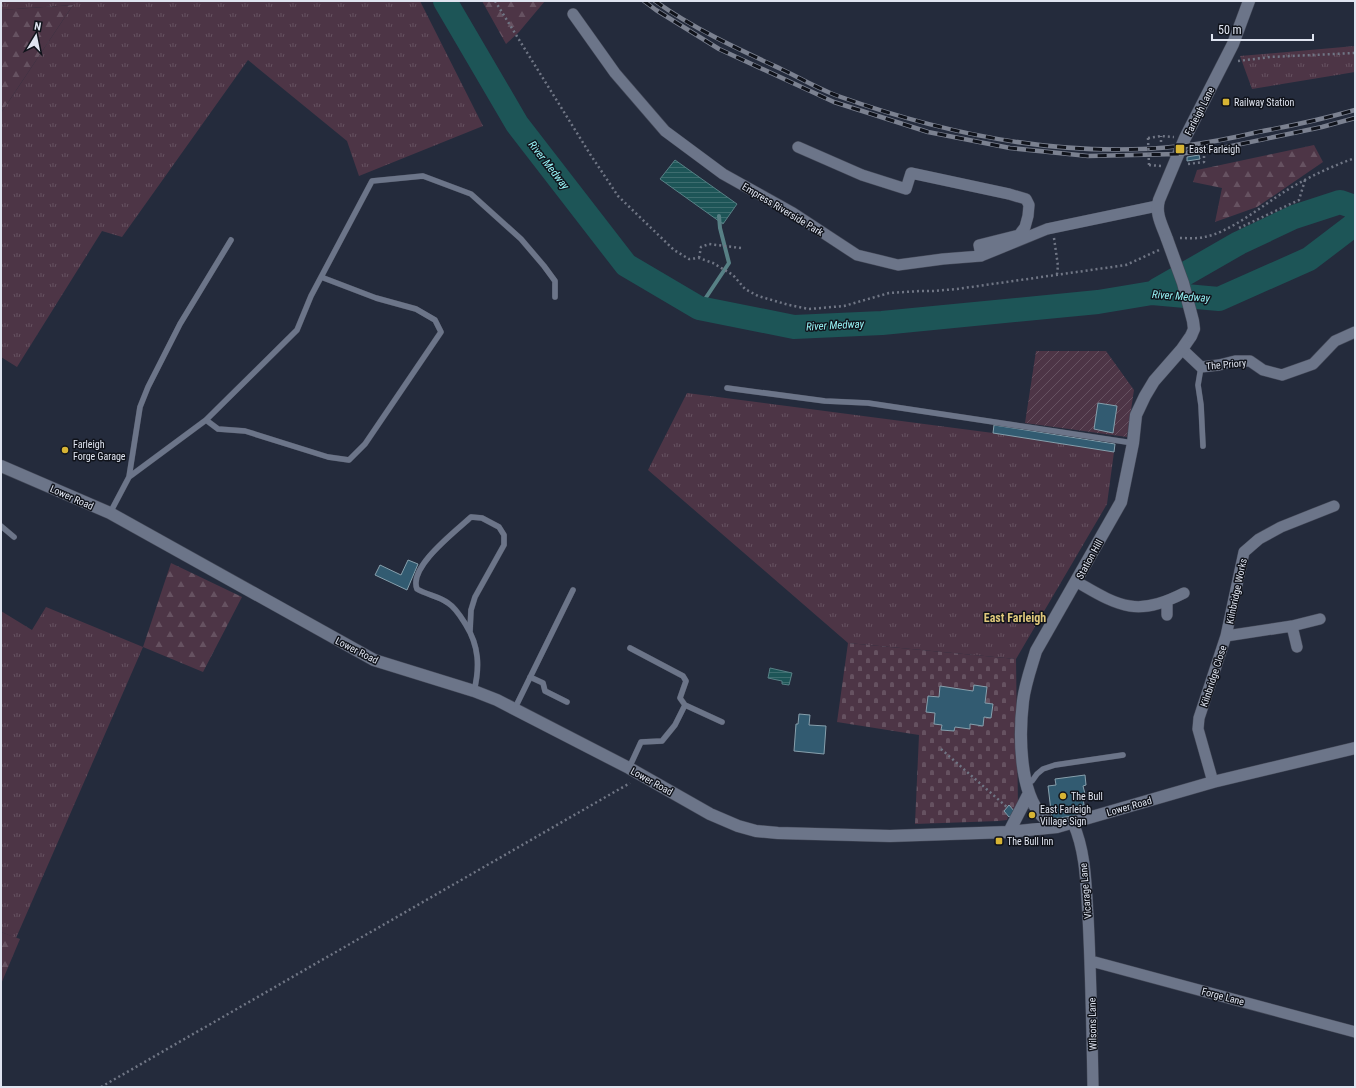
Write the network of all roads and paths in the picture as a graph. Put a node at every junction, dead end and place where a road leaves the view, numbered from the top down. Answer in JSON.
{"nodes":[{"id":1,"x":495,"y":1,"type":"edge"},
{"id":2,"x":1248,"y":1,"type":"edge"},
{"id":3,"x":573,"y":14,"type":"dead end"},
{"id":4,"x":1355,"y":53,"type":"edge"},
{"id":5,"x":1224,"y":62,"type":"junction"},
{"id":6,"x":1160,"y":142,"type":"dead end"},
{"id":7,"x":798,"y":147,"type":"dead end"},
{"id":8,"x":1204,"y":156,"type":"dead end"},
{"id":9,"x":1355,"y":158,"type":"edge"},
{"id":10,"x":1163,"y":161,"type":"dead end"},
{"id":11,"x":1197,"y":163,"type":"dead end"},
{"id":12,"x":1305,"y":179,"type":"junction"},
{"id":13,"x":1157,"y":206,"type":"junction"},
{"id":14,"x":1053,"y":228,"type":"junction"},
{"id":15,"x":1239,"y":228,"type":"dead end"},
{"id":16,"x":231,"y":240,"type":"dead end"},
{"id":17,"x":1168,"y":241,"type":"junction"},
{"id":18,"x":741,"y":248,"type":"dead end"},
{"id":19,"x":981,"y":256,"type":"junction"},
{"id":20,"x":699,"y":258,"type":"junction"},
{"id":21,"x":1057,"y":274,"type":"junction"},
{"id":22,"x":321,"y":277,"type":"junction"},
{"id":23,"x":555,"y":297,"type":"dead end"},
{"id":24,"x":1355,"y":332,"type":"edge"},
{"id":25,"x":1182,"y":349,"type":"junction"},
{"id":26,"x":1201,"y":366,"type":"junction"},
{"id":27,"x":727,"y":388,"type":"dead end"},
{"id":28,"x":206,"y":420,"type":"junction"},
{"id":29,"x":1133,"y":443,"type":"junction"},
{"id":30,"x":1203,"y":446,"type":"dead end"},
{"id":31,"x":1,"y":466,"type":"edge"},
{"id":32,"x":129,"y":478,"type":"junction"},
{"id":33,"x":1334,"y":506,"type":"dead end"},
{"id":34,"x":110,"y":513,"type":"junction"},
{"id":35,"x":1,"y":526,"type":"edge"},
{"id":36,"x":14,"y":537,"type":"dead end"},
{"id":37,"x":1077,"y":582,"type":"junction"},
{"id":38,"x":572,"y":590,"type":"dead end"},
{"id":39,"x":1184,"y":593,"type":"dead end"},
{"id":40,"x":1167,"y":601,"type":"junction"},
{"id":41,"x":1167,"y":615,"type":"dead end"},
{"id":42,"x":1320,"y":619,"type":"dead end"},
{"id":43,"x":1292,"y":626,"type":"junction"},
{"id":44,"x":470,"y":631,"type":"junction"},
{"id":45,"x":1226,"y":636,"type":"junction"},
{"id":46,"x":1297,"y":647,"type":"dead end"},
{"id":47,"x":630,"y":648,"type":"dead end"},
{"id":48,"x":530,"y":677,"type":"junction"},
{"id":49,"x":474,"y":691,"type":"junction"},
{"id":50,"x":567,"y":702,"type":"dead end"},
{"id":51,"x":685,"y":705,"type":"junction"},
{"id":52,"x":515,"y":708,"type":"junction"},
{"id":53,"x":722,"y":722,"type":"dead end"},
{"id":54,"x":1355,"y":748,"type":"edge"},
{"id":55,"x":941,"y":749,"type":"dead end"},
{"id":56,"x":1124,"y":755,"type":"dead end"},
{"id":57,"x":629,"y":768,"type":"junction"},
{"id":58,"x":642,"y":776,"type":"junction"},
{"id":59,"x":1213,"y":782,"type":"junction"},
{"id":60,"x":1027,"y":788,"type":"junction"},
{"id":61,"x":1017,"y":817,"type":"junction"},
{"id":62,"x":1073,"y":823,"type":"junction"},
{"id":63,"x":1057,"y":827,"type":"junction"},
{"id":64,"x":1009,"y":832,"type":"junction"},
{"id":65,"x":1091,"y":961,"type":"junction"},
{"id":66,"x":1355,"y":1032,"type":"edge"},
{"id":67,"x":101,"y":1087,"type":"edge"},
{"id":68,"x":1093,"y":1087,"type":"edge"}],
"edges":[{"from":1,"to":20,"type":"path"},
{"from":2,"to":5,"type":"main road","name":"Farleigh Lane"},
{"from":3,"to":19,"type":"street","name":"Empress Riverside Park"},
{"from":4,"to":5,"type":"path"},
{"from":5,"to":13,"type":"main road","name":"Farleigh Lane"},
{"from":6,"to":10,"type":"path","bridge":true},
{"from":7,"to":19,"type":"street"},
{"from":8,"to":11,"type":"path"},
{"from":9,"to":12,"type":"path"},
{"from":12,"to":15,"type":"path"},
{"from":12,"to":17,"type":"path"},
{"from":13,"to":14,"type":"street","name":"Empress Riverside Park"},
{"from":13,"to":17,"type":"main road"},
{"from":14,"to":19,"type":"street","name":"Empress Riverside Park"},
{"from":14,"to":21,"type":"path"},
{"from":16,"to":32,"type":"lane"},
{"from":17,"to":21,"type":"path"},
{"from":17,"to":25,"type":"main road","name":"Station Hill","bridge":true},
{"from":18,"to":20,"type":"path"},
{"from":20,"to":21,"type":"path"},
{"from":22,"to":23,"type":"lane"},
{"from":22,"to":28,"type":"lane"},
{"from":22,"to":28,"type":"lane"},
{"from":24,"to":26,"type":"street","name":"The Priory"},
{"from":25,"to":26,"type":"street","name":"The Priory"},
{"from":25,"to":29,"type":"main road","name":"Station Hill"},
{"from":26,"to":30,"type":"lane"},
{"from":27,"to":29,"type":"lane"},
{"from":28,"to":32,"type":"lane"},
{"from":29,"to":37,"type":"main road","name":"Station Hill"},
{"from":31,"to":34,"type":"main road","name":"Lower Road"},
{"from":32,"to":34,"type":"lane"},
{"from":33,"to":45,"type":"street","name":"Kilnbridge Works"},
{"from":34,"to":49,"type":"main road","name":"Lower Road"},
{"from":35,"to":36,"type":"lane"},
{"from":37,"to":40,"type":"street"},
{"from":37,"to":60,"type":"main road","name":"Station Hill"},
{"from":38,"to":48,"type":"lane"},
{"from":39,"to":40,"type":"street"},
{"from":40,"to":41,"type":"street"},
{"from":42,"to":43,"type":"street","name":"Kilnbridge Close"},
{"from":43,"to":45,"type":"street","name":"Kilnbridge Close"},
{"from":43,"to":46,"type":"street"},
{"from":44,"to":44,"type":"lane"},
{"from":44,"to":49,"type":"lane"},
{"from":45,"to":59,"type":"street","name":"Kilnbridge Close"},
{"from":47,"to":51,"type":"lane"},
{"from":48,"to":50,"type":"lane"},
{"from":48,"to":52,"type":"lane"},
{"from":49,"to":52,"type":"main road","name":"Lower Road"},
{"from":51,"to":53,"type":"lane"},
{"from":51,"to":57,"type":"lane"},
{"from":52,"to":57,"type":"main road","name":"Lower Road"},
{"from":54,"to":59,"type":"main road","name":"Lower Road"},
{"from":55,"to":61,"type":"path"},
{"from":56,"to":60,"type":"lane"},
{"from":57,"to":58,"type":"main road","name":"Lower Road"},
{"from":58,"to":64,"type":"main road","name":"Lower Road"},
{"from":58,"to":67,"type":"path"},
{"from":59,"to":62,"type":"main road","name":"Lower Road"},
{"from":60,"to":61,"type":"main road"},
{"from":60,"to":63,"type":"main road","name":"Station Hill"},
{"from":61,"to":64,"type":"main road"},
{"from":62,"to":63,"type":"main road","name":"Lower Road"},
{"from":62,"to":65,"type":"street","name":"Vicarage Lane"},
{"from":63,"to":64,"type":"main road","name":"Lower Road"},
{"from":65,"to":66,"type":"street","name":"Forge Lane"},
{"from":65,"to":68,"type":"street","name":"Wilsons Lane"}]}
